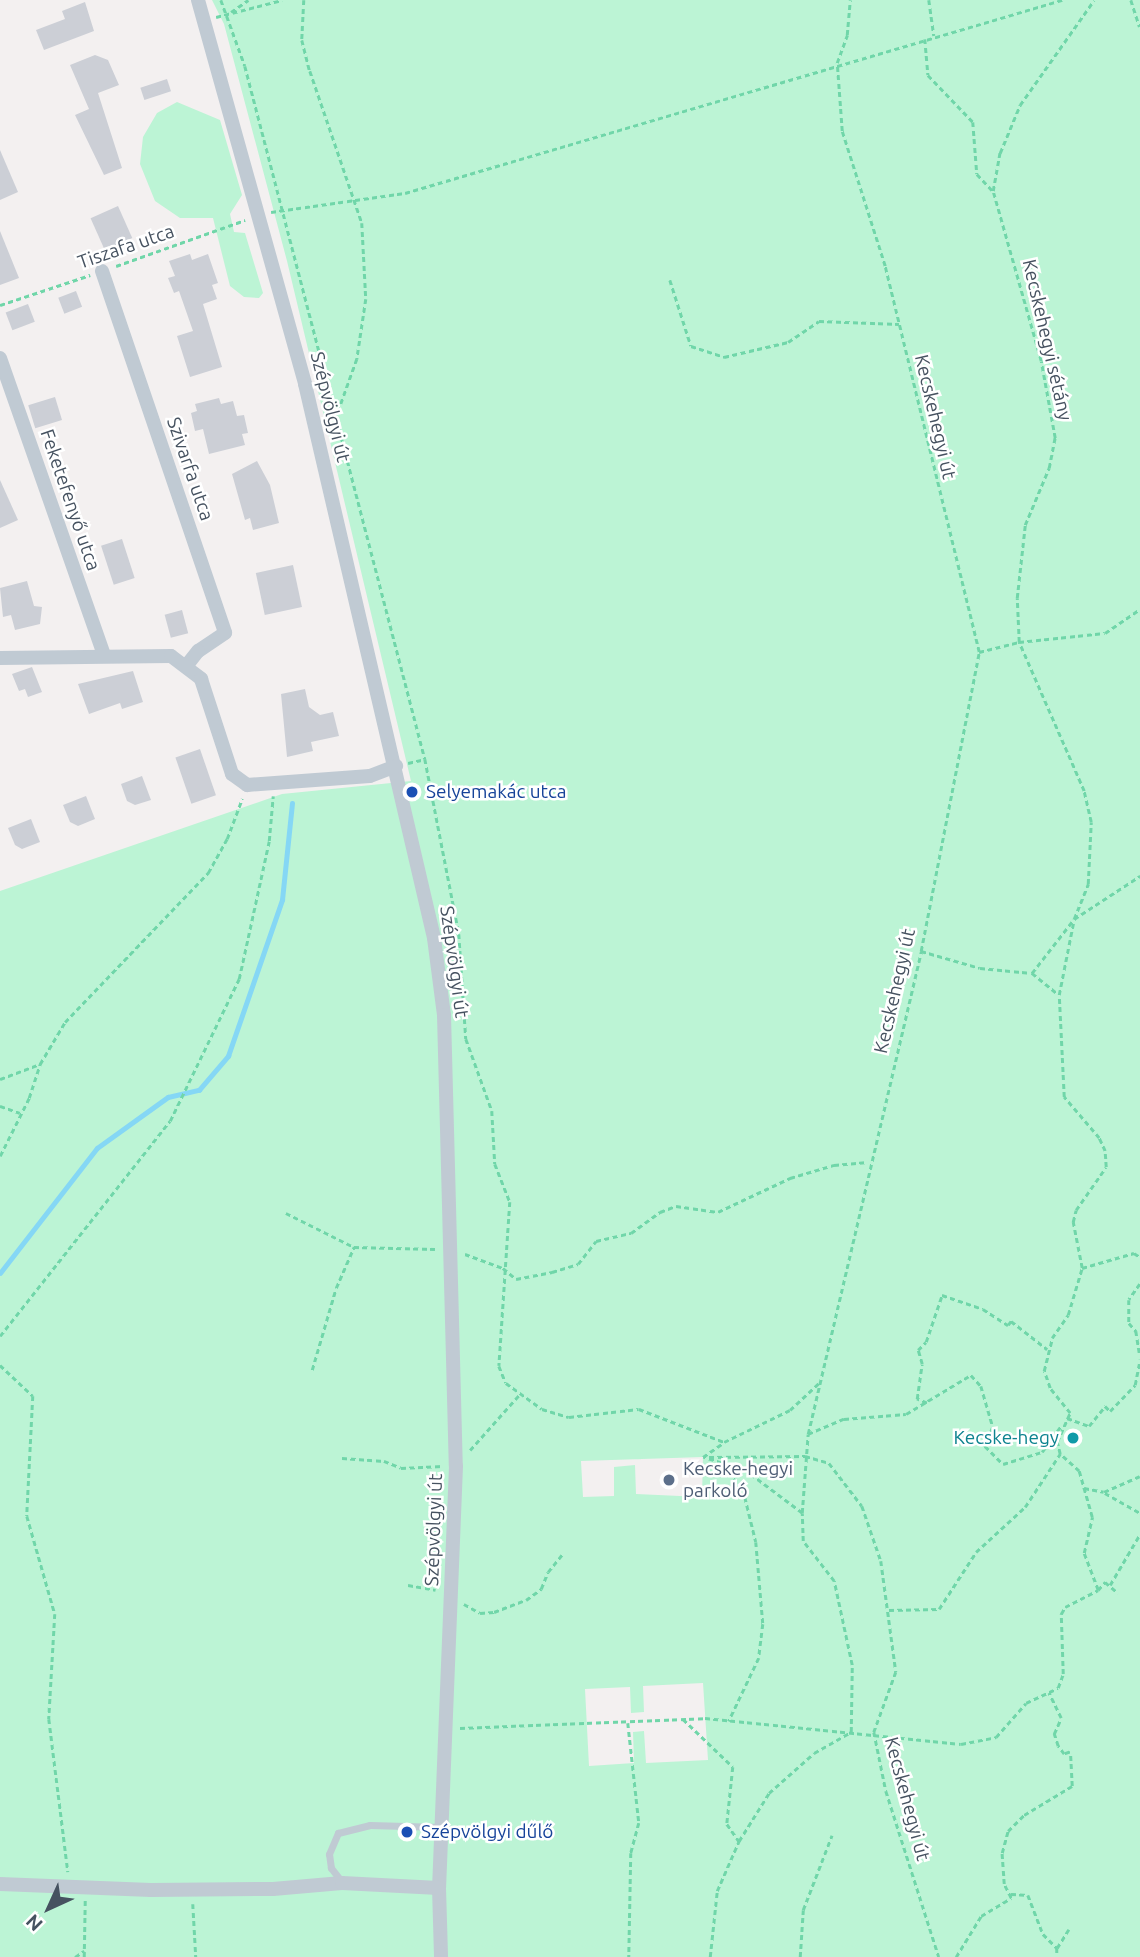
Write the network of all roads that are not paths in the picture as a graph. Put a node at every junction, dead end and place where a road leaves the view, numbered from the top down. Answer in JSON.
{"nodes":[{"id":1,"x":198,"y":0,"type":"edge"},
{"id":2,"x":102,"y":271,"type":"road end"},
{"id":3,"x":0,"y":358,"type":"edge"},
{"id":4,"x":104,"y":655,"type":"junction"},
{"id":5,"x":0,"y":658,"type":"edge"},
{"id":6,"x":187,"y":664,"type":"junction"},
{"id":7,"x":396,"y":766,"type":"junction"},
{"id":8,"x":442,"y":1828,"type":"junction"},
{"id":9,"x":342,"y":1883,"type":"junction"},
{"id":10,"x":0,"y":1884,"type":"edge"},
{"id":11,"x":439,"y":1888,"type":"junction"},
{"id":12,"x":441,"y":1957,"type":"edge"}],
"edges":[{"from":1,"to":7,"type":"street","name":"Szépvölgyi út"},
{"from":2,"to":6,"type":"street","name":"Szivarfa utca"},
{"from":3,"to":4,"type":"street","name":"Feketefenyő utca"},
{"from":4,"to":5,"type":"street"},
{"from":4,"to":6,"type":"street"},
{"from":6,"to":7,"type":"street"},
{"from":7,"to":8,"type":"street","name":"Szépvölgyi út"},
{"from":8,"to":9,"type":"lane"},
{"from":8,"to":11,"type":"street","name":"Szépvölgyi út"},
{"from":9,"to":10,"type":"street"},
{"from":9,"to":11,"type":"street"},
{"from":11,"to":12,"type":"street","name":"Szépvölgyi út"}]}
